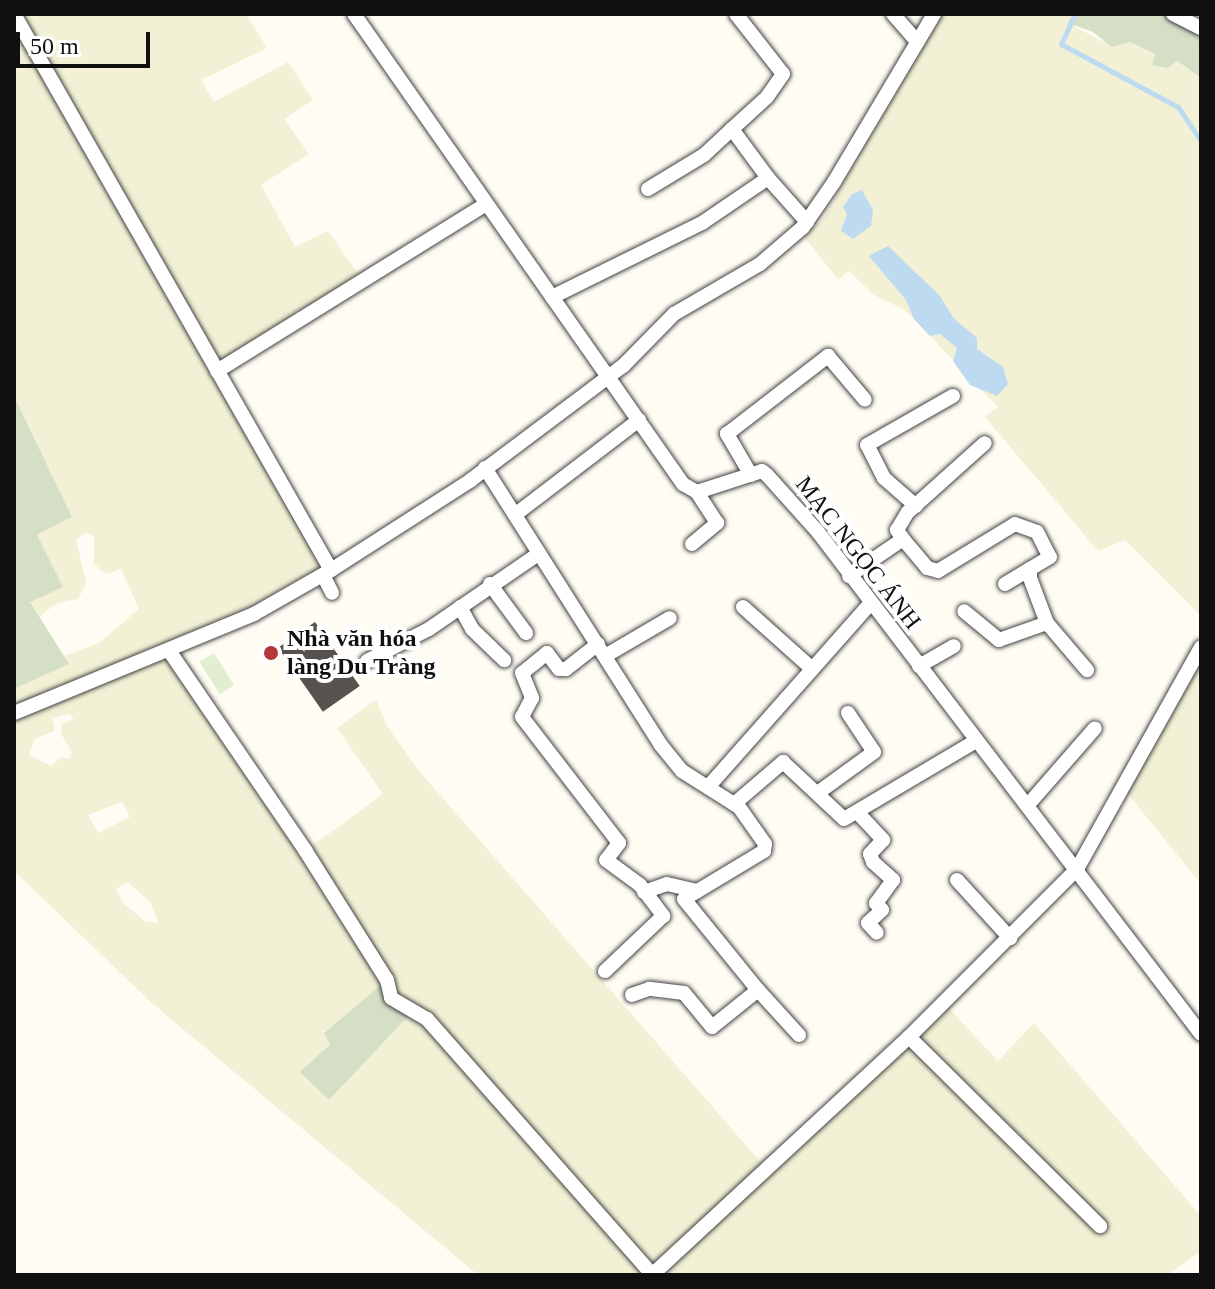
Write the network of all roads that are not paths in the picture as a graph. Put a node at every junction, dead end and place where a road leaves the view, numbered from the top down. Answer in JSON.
{"nodes":[{"id":1,"x":14,"y":14,"type":"edge"},
{"id":2,"x":354,"y":14,"type":"edge"},
{"id":3,"x":736,"y":14,"type":"edge"},
{"id":4,"x":893,"y":14,"type":"edge"},
{"id":5,"x":934,"y":14,"type":"edge"},
{"id":6,"x":1173,"y":14,"type":"edge"},
{"id":7,"x":1201,"y":28,"type":"edge"},
{"id":8,"x":917,"y":42,"type":"junction"},
{"id":9,"x":732,"y":129,"type":"junction"},
{"id":10,"x":768,"y":178,"type":"junction"},
{"id":11,"x":648,"y":189,"type":"dead end"},
{"id":12,"x":485,"y":205,"type":"junction"},
{"id":13,"x":807,"y":222,"type":"junction"},
{"id":14,"x":552,"y":297,"type":"junction"},
{"id":15,"x":217,"y":371,"type":"junction"},
{"id":16,"x":608,"y":376,"type":"junction"},
{"id":17,"x":953,"y":396,"type":"dead end"},
{"id":18,"x":865,"y":400,"type":"dead end"},
{"id":19,"x":639,"y":420,"type":"junction"},
{"id":20,"x":985,"y":443,"type":"dead end"},
{"id":21,"x":485,"y":468,"type":"junction"},
{"id":22,"x":751,"y":475,"type":"junction"},
{"id":23,"x":697,"y":492,"type":"junction"},
{"id":24,"x":916,"y":506,"type":"junction"},
{"id":25,"x":516,"y":514,"type":"junction"},
{"id":26,"x":903,"y":539,"type":"junction"},
{"id":27,"x":692,"y":544,"type":"dead end"},
{"id":28,"x":538,"y":554,"type":"junction"},
{"id":29,"x":1030,"y":569,"type":"junction"},
{"id":30,"x":327,"y":572,"type":"junction"},
{"id":31,"x":849,"y":576,"type":"junction"},
{"id":32,"x":490,"y":584,"type":"junction"},
{"id":33,"x":1005,"y":584,"type":"dead end"},
{"id":34,"x":332,"y":593,"type":"dead end"},
{"id":35,"x":869,"y":605,"type":"junction"},
{"id":36,"x":460,"y":607,"type":"junction"},
{"id":37,"x":743,"y":607,"type":"dead end"},
{"id":38,"x":964,"y":611,"type":"dead end"},
{"id":39,"x":670,"y":618,"type":"dead end"},
{"id":40,"x":1047,"y":623,"type":"junction"},
{"id":41,"x":526,"y":633,"type":"dead end"},
{"id":42,"x":954,"y":646,"type":"dead end"},
{"id":43,"x":1201,"y":647,"type":"edge"},
{"id":44,"x":601,"y":650,"type":"junction"},
{"id":45,"x":170,"y":652,"type":"junction"},
{"id":46,"x":504,"y":660,"type":"dead end"},
{"id":47,"x":367,"y":661,"type":"dead end"},
{"id":48,"x":919,"y":666,"type":"junction"},
{"id":49,"x":810,"y":667,"type":"junction"},
{"id":50,"x":1087,"y":670,"type":"dead end"},
{"id":51,"x":14,"y":713,"type":"edge"},
{"id":52,"x":848,"y":713,"type":"dead end"},
{"id":53,"x":1095,"y":728,"type":"dead end"},
{"id":54,"x":976,"y":741,"type":"junction"},
{"id":55,"x":708,"y":787,"type":"junction"},
{"id":56,"x":819,"y":792,"type":"junction"},
{"id":57,"x":734,"y":804,"type":"junction"},
{"id":58,"x":1027,"y":806,"type":"junction"},
{"id":59,"x":858,"y":813,"type":"junction"},
{"id":60,"x":1077,"y":869,"type":"junction"},
{"id":61,"x":957,"y":880,"type":"dead end"},
{"id":62,"x":697,"y":891,"type":"junction"},
{"id":63,"x":644,"y":892,"type":"junction"},
{"id":64,"x":877,"y":933,"type":"dead end"},
{"id":65,"x":1010,"y":938,"type":"junction"},
{"id":66,"x":605,"y":971,"type":"dead end"},
{"id":67,"x":758,"y":990,"type":"junction"},
{"id":68,"x":632,"y":995,"type":"dead end"},
{"id":69,"x":1201,"y":1034,"type":"edge"},
{"id":70,"x":799,"y":1035,"type":"dead end"},
{"id":71,"x":909,"y":1037,"type":"junction"},
{"id":72,"x":1100,"y":1226,"type":"dead end"},
{"id":73,"x":653,"y":1275,"type":"edge"}],
"edges":[{"from":1,"to":15,"type":"street"},
{"from":2,"to":12,"type":"street"},
{"from":3,"to":9,"type":"street"},
{"from":4,"to":8,"type":"street"},
{"from":5,"to":8,"type":"street"},
{"from":6,"to":7,"type":"street"},
{"from":8,"to":13,"type":"street"},
{"from":9,"to":10,"type":"street"},
{"from":9,"to":11,"type":"street"},
{"from":10,"to":13,"type":"street"},
{"from":10,"to":14,"type":"street"},
{"from":12,"to":14,"type":"street"},
{"from":12,"to":15,"type":"street"},
{"from":13,"to":16,"type":"street"},
{"from":14,"to":16,"type":"street"},
{"from":15,"to":30,"type":"street"},
{"from":16,"to":19,"type":"street"},
{"from":16,"to":21,"type":"street"},
{"from":17,"to":24,"type":"street"},
{"from":18,"to":22,"type":"street"},
{"from":19,"to":23,"type":"street"},
{"from":19,"to":25,"type":"street"},
{"from":20,"to":24,"type":"street"},
{"from":21,"to":25,"type":"street"},
{"from":21,"to":30,"type":"street"},
{"from":22,"to":23,"type":"street"},
{"from":22,"to":31,"type":"street","name":"MẠC NGỌC ÁNH"},
{"from":23,"to":27,"type":"street"},
{"from":24,"to":26,"type":"street"},
{"from":25,"to":28,"type":"street"},
{"from":26,"to":29,"type":"street"},
{"from":26,"to":31,"type":"street"},
{"from":28,"to":32,"type":"street"},
{"from":28,"to":44,"type":"street"},
{"from":29,"to":33,"type":"street"},
{"from":29,"to":40,"type":"street"},
{"from":30,"to":34,"type":"street"},
{"from":30,"to":45,"type":"street"},
{"from":31,"to":35,"type":"street","name":"MẠC NGỌC ÁNH"},
{"from":32,"to":36,"type":"street"},
{"from":32,"to":41,"type":"street"},
{"from":35,"to":48,"type":"street","name":"MẠC NGỌC ÁNH"},
{"from":35,"to":49,"type":"street"},
{"from":36,"to":46,"type":"street"},
{"from":36,"to":47,"type":"street"},
{"from":37,"to":49,"type":"street"},
{"from":38,"to":40,"type":"street"},
{"from":39,"to":44,"type":"street"},
{"from":40,"to":50,"type":"street"},
{"from":42,"to":48,"type":"street"},
{"from":43,"to":60,"type":"street"},
{"from":44,"to":55,"type":"street"},
{"from":44,"to":63,"type":"street"},
{"from":45,"to":51,"type":"street"},
{"from":45,"to":73,"type":"street"},
{"from":48,"to":54,"type":"street","name":"MẠC NGỌC ÁNH"},
{"from":49,"to":55,"type":"street"},
{"from":52,"to":56,"type":"street"},
{"from":53,"to":58,"type":"street"},
{"from":54,"to":58,"type":"street","name":"MẠC NGỌC ÁNH"},
{"from":54,"to":59,"type":"street"},
{"from":55,"to":57,"type":"street"},
{"from":56,"to":57,"type":"street"},
{"from":56,"to":59,"type":"street"},
{"from":57,"to":62,"type":"street"},
{"from":58,"to":60,"type":"street","name":"MẠC NGỌC ÁNH"},
{"from":59,"to":64,"type":"street"},
{"from":60,"to":65,"type":"street"},
{"from":60,"to":69,"type":"street","name":"MẠC NGỌC ÁNH"},
{"from":61,"to":65,"type":"street"},
{"from":62,"to":63,"type":"street"},
{"from":62,"to":67,"type":"street"},
{"from":63,"to":66,"type":"street"},
{"from":65,"to":71,"type":"street"},
{"from":67,"to":68,"type":"street"},
{"from":67,"to":70,"type":"street"},
{"from":71,"to":72,"type":"street"},
{"from":71,"to":73,"type":"street"}]}
